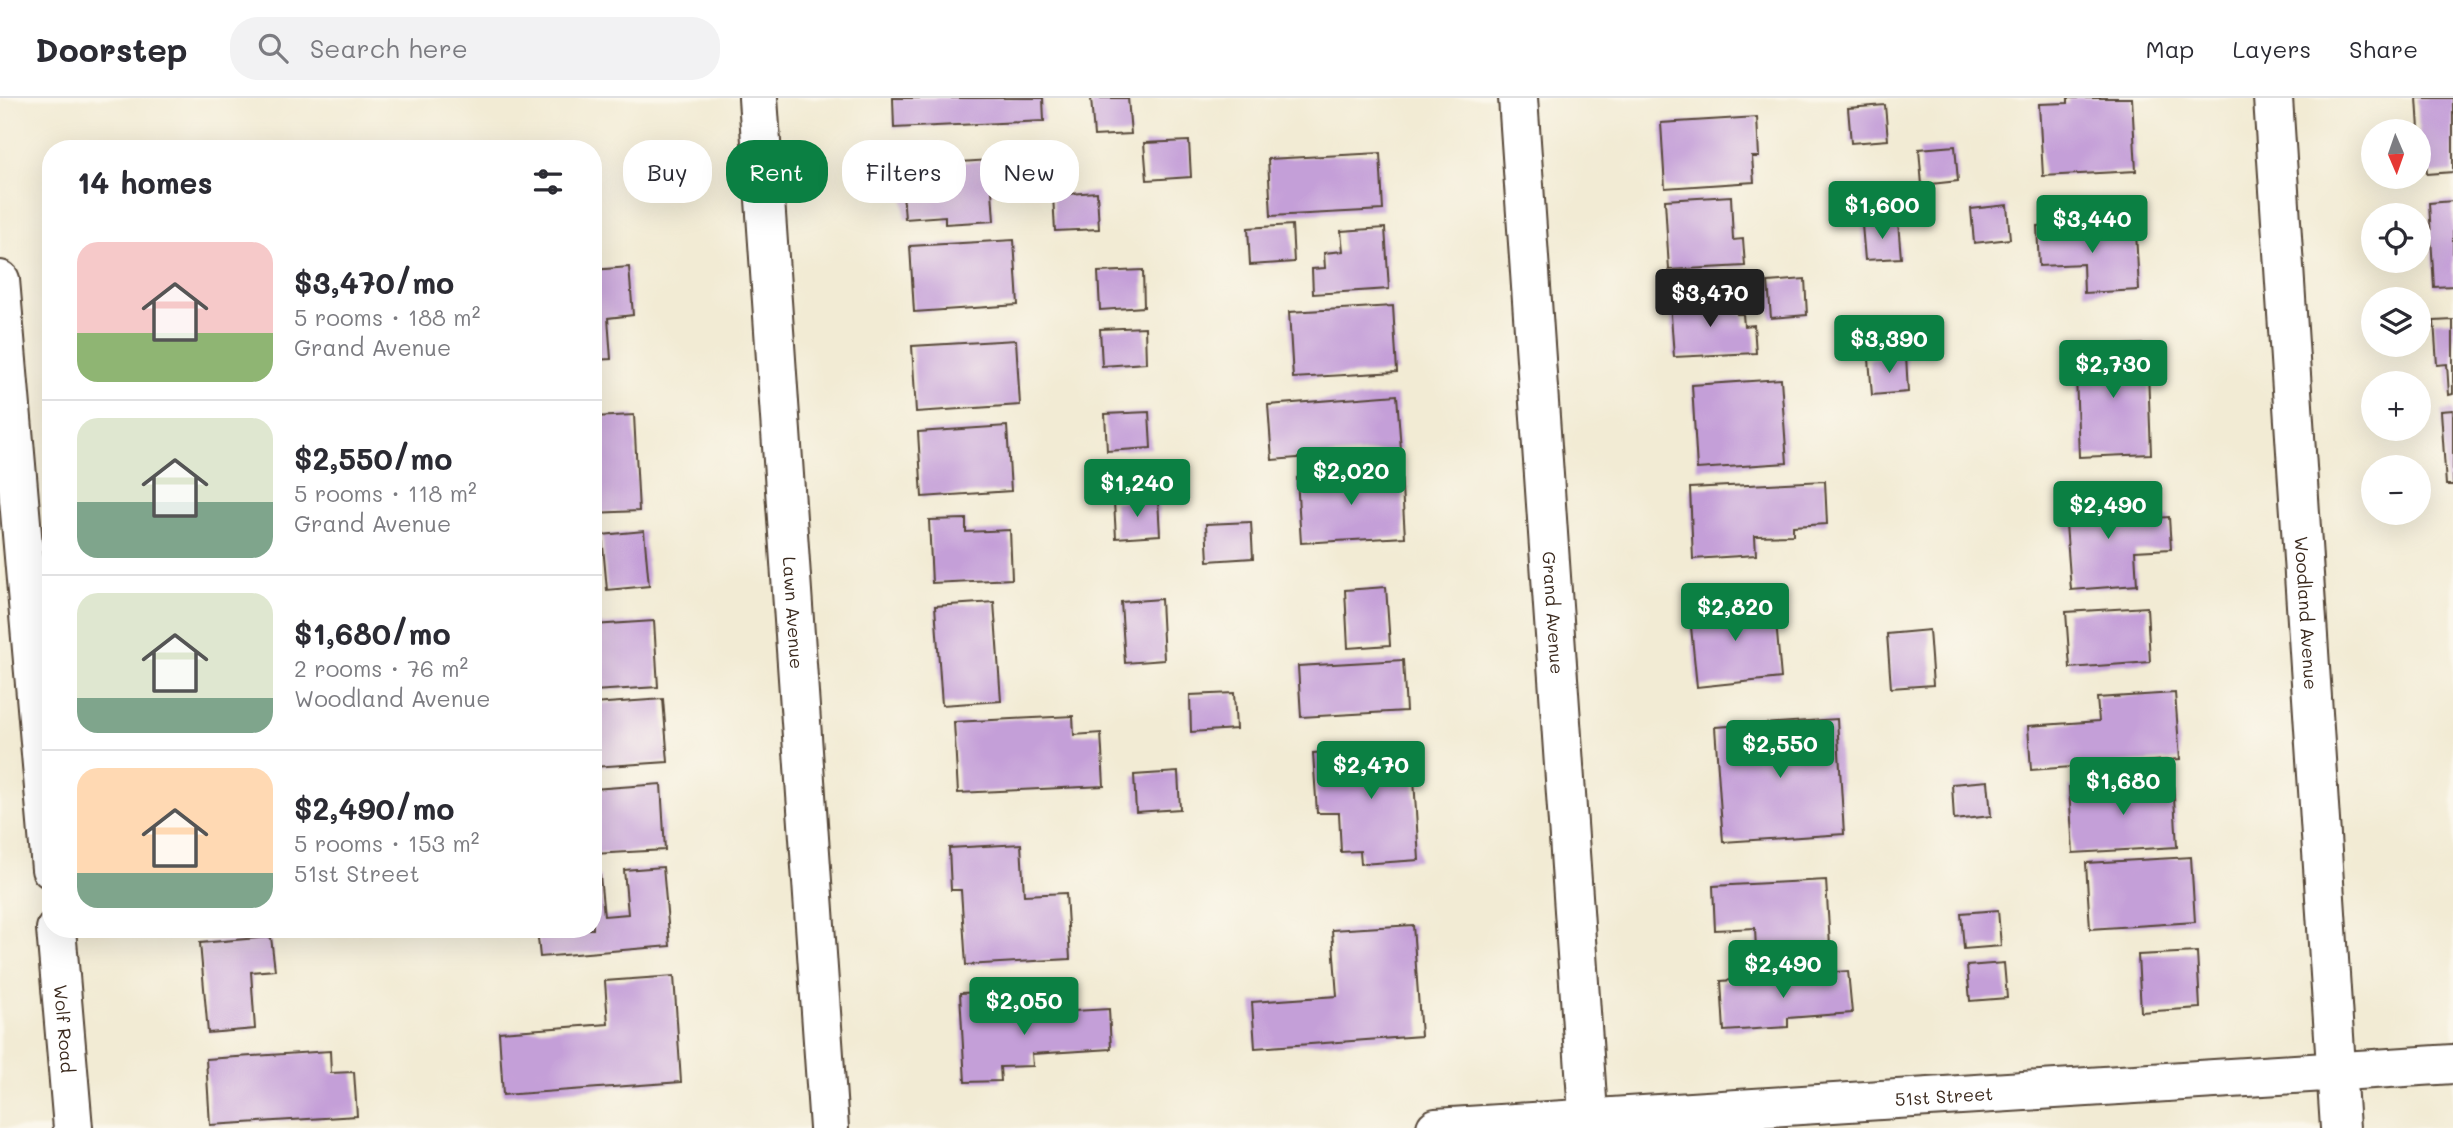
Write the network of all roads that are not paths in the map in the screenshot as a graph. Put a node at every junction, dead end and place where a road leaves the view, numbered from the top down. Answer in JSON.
{"nodes":[{"id":1,"x":758,"y":98,"type":"edge"},
{"id":2,"x":1518,"y":98,"type":"edge"},
{"id":3,"x":2273,"y":98,"type":"edge"},
{"id":4,"x":0,"y":279,"type":"edge"},
{"id":5,"x":42,"y":765,"type":"edge"},
{"id":6,"x":57,"y":938,"type":"edge"},
{"id":7,"x":2453,"y":1064,"type":"edge"},
{"id":8,"x":2336,"y":1072,"type":"junction"},
{"id":9,"x":1588,"y":1123,"type":"edge"},
{"id":10,"x":73,"y":1128,"type":"edge"},
{"id":11,"x":829,"y":1128,"type":"edge"},
{"id":12,"x":1436,"y":1128,"type":"edge"},
{"id":13,"x":2340,"y":1128,"type":"edge"}],
"edges":[{"from":1,"to":11,"type":"street","name":"Lawn Avenue"},
{"from":2,"to":9,"type":"street","name":"Grand Avenue"},
{"from":3,"to":8,"type":"street","name":"Woodland Avenue"},
{"from":4,"to":5,"type":"street"},
{"from":6,"to":10,"type":"street","name":"Wolf Road"},
{"from":7,"to":8,"type":"street","name":"51st Street"},
{"from":8,"to":9,"type":"street","name":"51st Street"},
{"from":8,"to":13,"type":"street","name":"Woodland Avenue"},
{"from":9,"to":12,"type":"street","name":"51st Street"}]}
